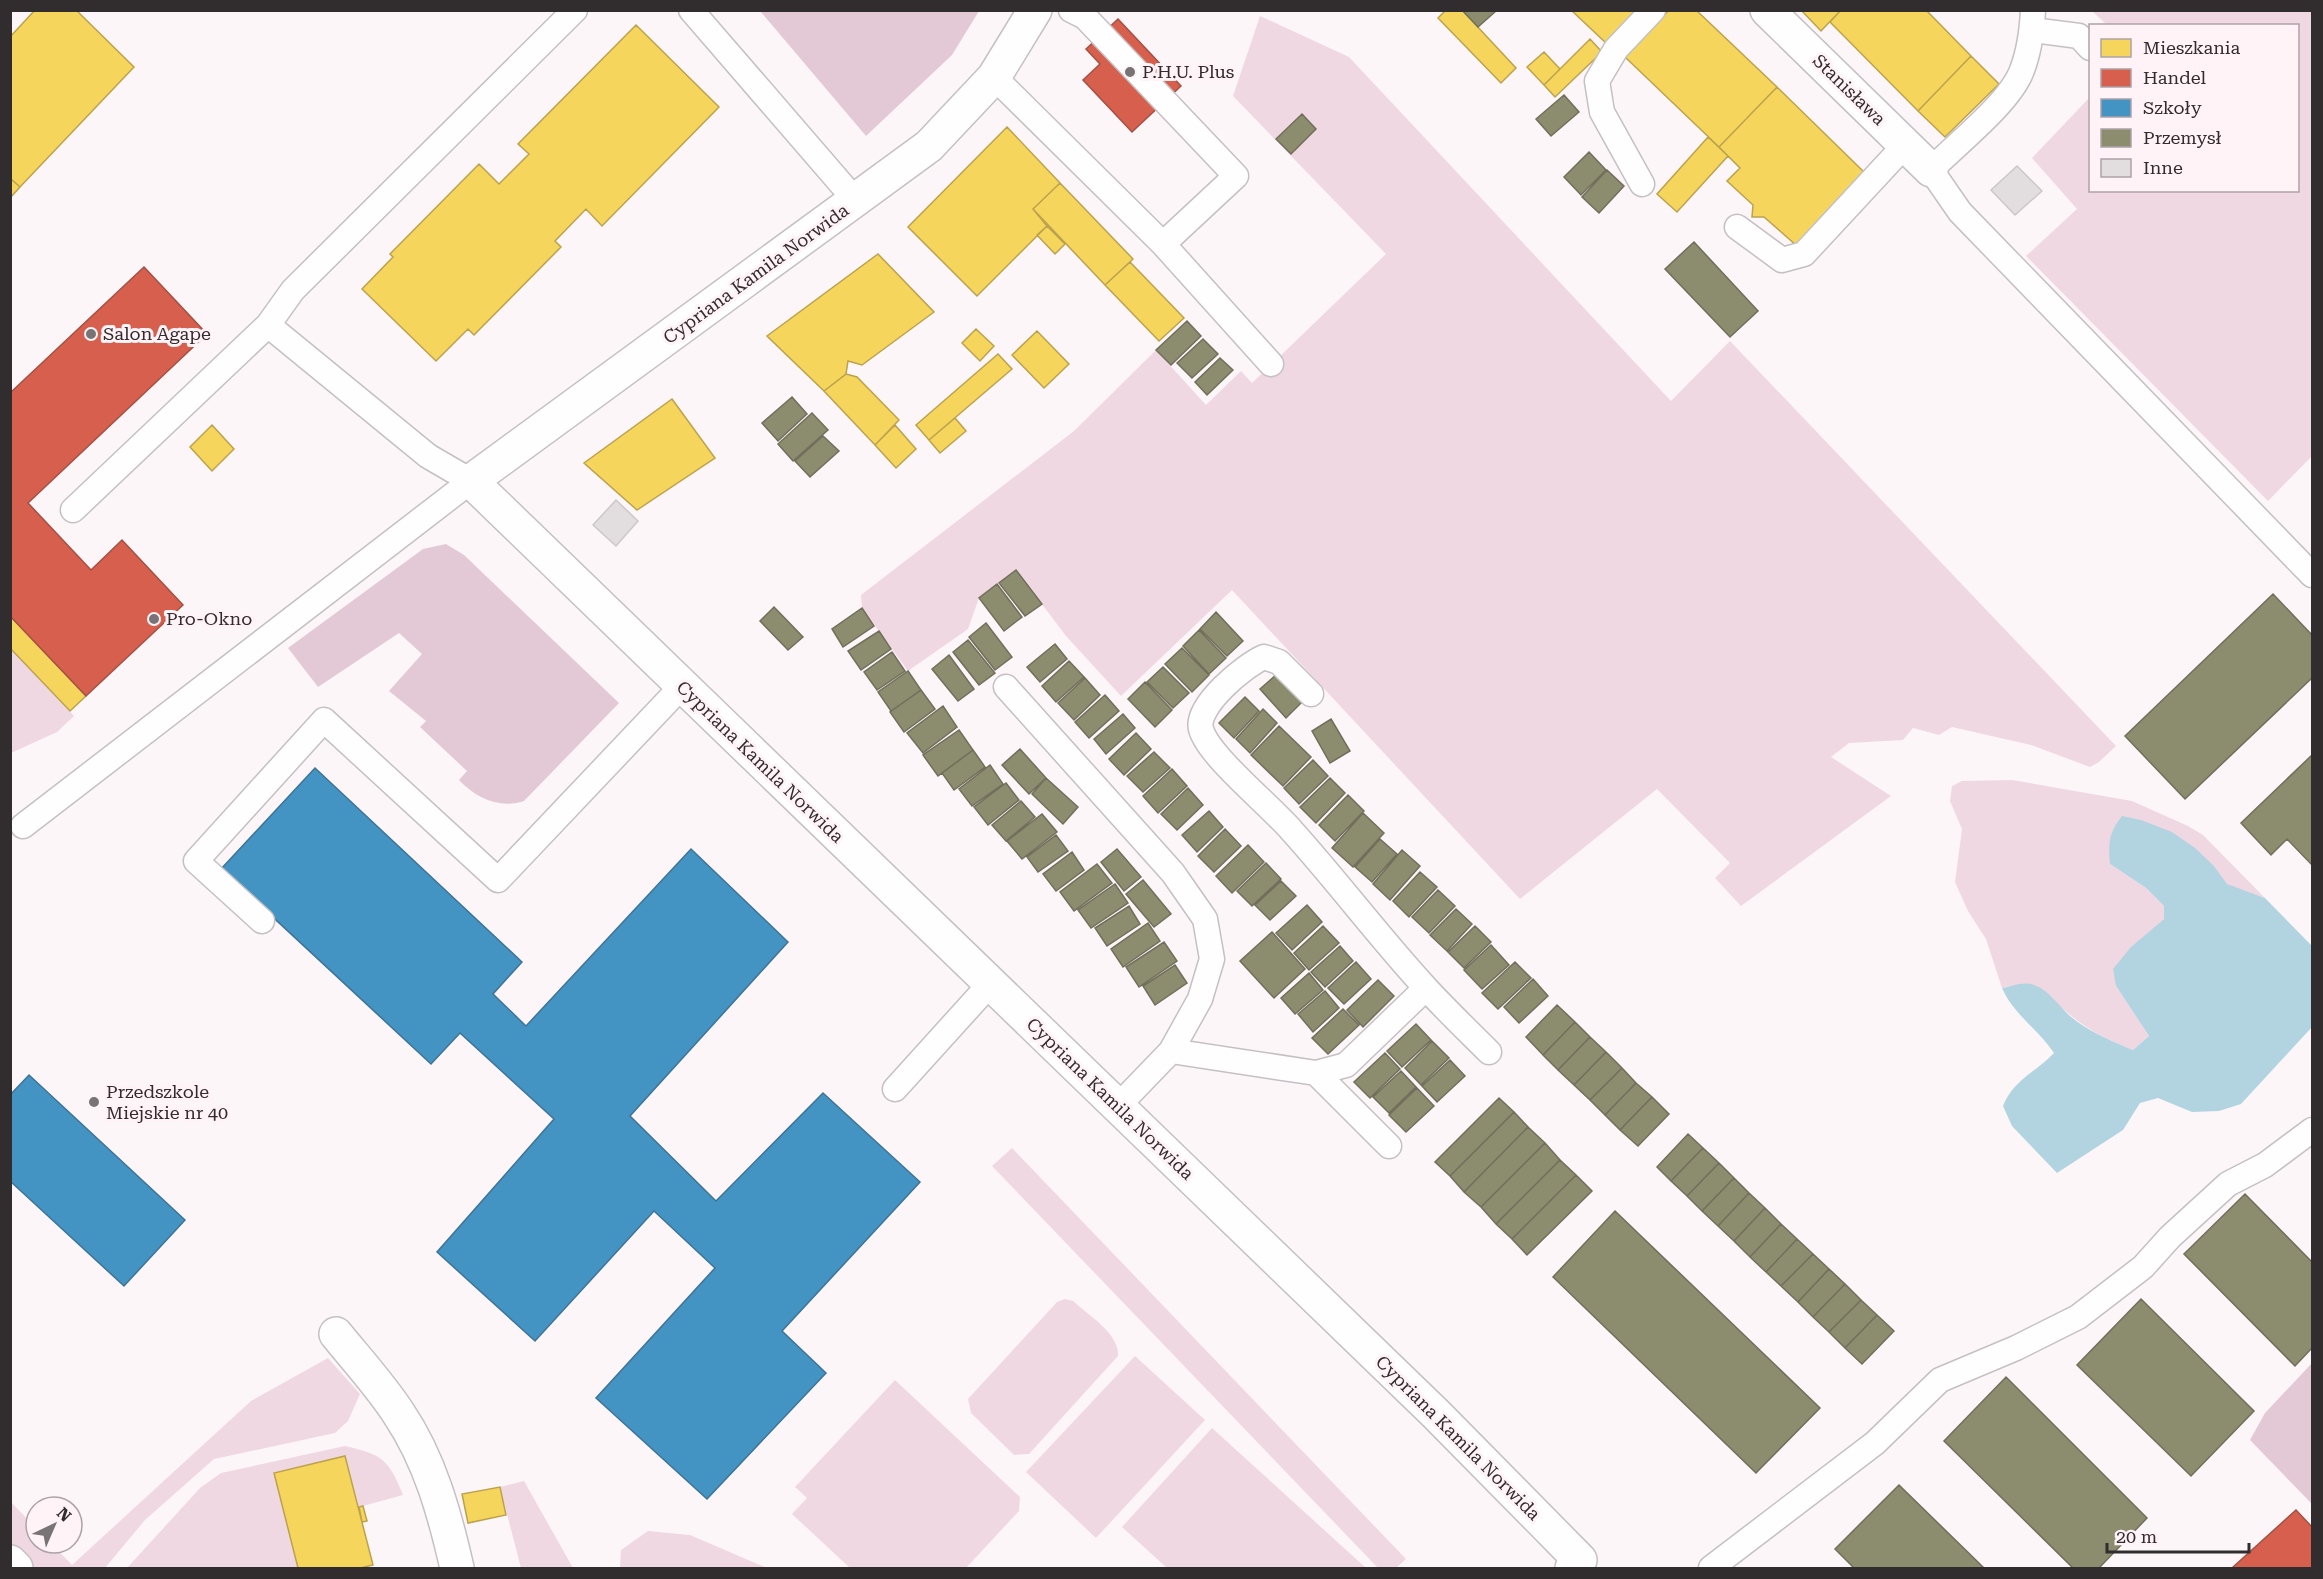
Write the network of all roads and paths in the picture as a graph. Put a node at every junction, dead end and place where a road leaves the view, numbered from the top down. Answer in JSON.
{"nodes":[{"id":1,"x":574,"y":10,"type":"edge"},
{"id":2,"x":691,"y":10,"type":"edge"},
{"id":3,"x":1035,"y":10,"type":"edge"},
{"id":4,"x":1071,"y":10,"type":"edge"},
{"id":5,"x":1653,"y":10,"type":"edge"},
{"id":6,"x":1767,"y":10,"type":"edge"},
{"id":7,"x":2032,"y":20,"type":"edge"},
{"id":8,"x":2089,"y":46,"type":"edge"},
{"id":9,"x":994,"y":77,"type":"junction"},
{"id":10,"x":1905,"y":146,"type":"junction"},
{"id":11,"x":1931,"y":170,"type":"junction"},
{"id":12,"x":1642,"y":184,"type":"dead end"},
{"id":13,"x":856,"y":201,"type":"junction"},
{"id":14,"x":1737,"y":227,"type":"dead end"},
{"id":15,"x":1163,"y":244,"type":"junction"},
{"id":16,"x":268,"y":325,"type":"junction"},
{"id":17,"x":1271,"y":364,"type":"dead end"},
{"id":18,"x":471,"y":481,"type":"junction"},
{"id":19,"x":73,"y":510,"type":"dead end"},
{"id":20,"x":2313,"y":575,"type":"edge"},
{"id":21,"x":682,"y":686,"type":"junction"},
{"id":22,"x":1006,"y":687,"type":"dead end"},
{"id":23,"x":1311,"y":694,"type":"dead end"},
{"id":24,"x":23,"y":826,"type":"dead end"},
{"id":25,"x":262,"y":921,"type":"dead end"},
{"id":26,"x":990,"y":984,"type":"junction"},
{"id":27,"x":1425,"y":987,"type":"junction"},
{"id":28,"x":1171,"y":1051,"type":"junction"},
{"id":29,"x":1489,"y":1052,"type":"dead end"},
{"id":30,"x":1316,"y":1073,"type":"junction"},
{"id":31,"x":895,"y":1089,"type":"dead end"},
{"id":32,"x":1118,"y":1106,"type":"junction"},
{"id":33,"x":2313,"y":1130,"type":"edge"},
{"id":34,"x":1389,"y":1146,"type":"dead end"},
{"id":35,"x":336,"y":1334,"type":"dead end"},
{"id":36,"x":10,"y":1562,"type":"edge"},
{"id":37,"x":1581,"y":1566,"type":"edge"},
{"id":38,"x":16,"y":1569,"type":"edge"},
{"id":39,"x":457,"y":1569,"type":"edge"},
{"id":40,"x":1711,"y":1569,"type":"edge"}],
"edges":[{"from":1,"to":16,"type":"lane"},
{"from":2,"to":13,"type":"lane"},
{"from":3,"to":9,"type":"street","name":"Cypriana Kamila Norwida"},
{"from":4,"to":15,"type":"lane"},
{"from":5,"to":12,"type":"lane"},
{"from":6,"to":10,"type":"street","name":"Stanisława"},
{"from":7,"to":8,"type":"lane"},
{"from":7,"to":11,"type":"lane"},
{"from":9,"to":13,"type":"street","name":"Cypriana Kamila Norwida"},
{"from":9,"to":15,"type":"lane"},
{"from":10,"to":11,"type":"street","name":"Stanisława"},
{"from":10,"to":14,"type":"lane"},
{"from":11,"to":20,"type":"lane"},
{"from":13,"to":18,"type":"street","name":"Cypriana Kamila Norwida"},
{"from":15,"to":17,"type":"lane"},
{"from":16,"to":18,"type":"lane"},
{"from":16,"to":19,"type":"lane"},
{"from":18,"to":21,"type":"street","name":"Cypriana Kamila Norwida"},
{"from":18,"to":24,"type":"lane"},
{"from":21,"to":25,"type":"lane"},
{"from":21,"to":26,"type":"street","name":"Cypriana Kamila Norwida"},
{"from":22,"to":28,"type":"lane"},
{"from":23,"to":27,"type":"lane"},
{"from":26,"to":31,"type":"lane"},
{"from":26,"to":32,"type":"street","name":"Cypriana Kamila Norwida"},
{"from":27,"to":29,"type":"lane"},
{"from":27,"to":30,"type":"lane"},
{"from":28,"to":30,"type":"lane"},
{"from":28,"to":32,"type":"lane"},
{"from":30,"to":34,"type":"lane"},
{"from":32,"to":37,"type":"street","name":"Cypriana Kamila Norwida"},
{"from":33,"to":40,"type":"lane"},
{"from":35,"to":39,"type":"street"},
{"from":36,"to":38,"type":"street"}]}
